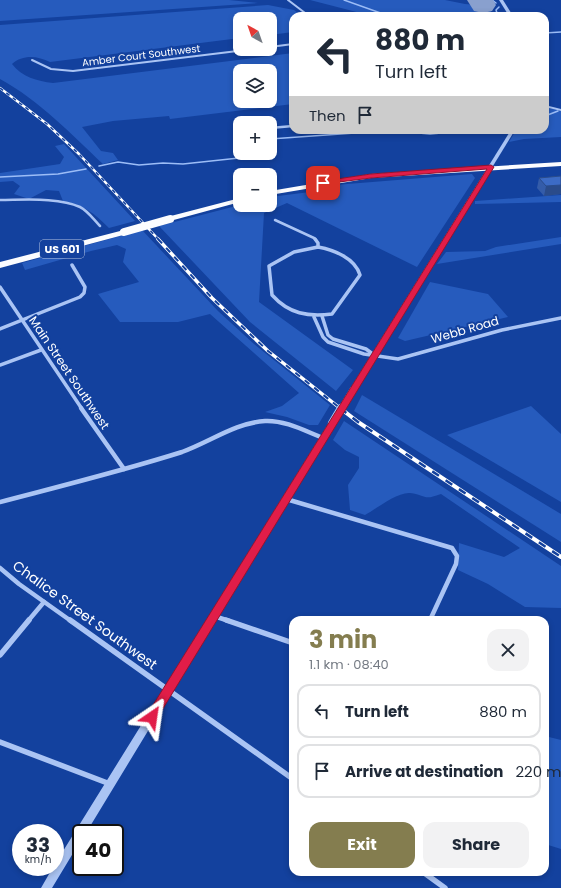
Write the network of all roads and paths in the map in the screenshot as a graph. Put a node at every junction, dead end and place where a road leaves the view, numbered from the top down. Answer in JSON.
{"nodes":[{"id":1,"x":288,"y":0,"type":"edge"},
{"id":2,"x":501,"y":0,"type":"edge"},
{"id":3,"x":304,"y":12,"type":"edge"},
{"id":4,"x":508,"y":12,"type":"edge"},
{"id":5,"x":289,"y":45,"type":"edge"},
{"id":6,"x":277,"y":46,"type":"edge"},
{"id":7,"x":233,"y":52,"type":"edge"},
{"id":8,"x":32,"y":60,"type":"dead end"},
{"id":9,"x":549,"y":107,"type":"edge"},
{"id":10,"x":561,"y":110,"type":"edge"},
{"id":11,"x":289,"y":126,"type":"edge"},
{"id":12,"x":277,"y":127,"type":"edge"},
{"id":13,"x":511,"y":134,"type":"edge"},
{"id":14,"x":561,"y":163,"type":"edge"},
{"id":15,"x":491,"y":167,"type":"junction"},
{"id":16,"x":277,"y":192,"type":"edge"},
{"id":17,"x":0,"y":200,"type":"edge"},
{"id":18,"x":233,"y":202,"type":"edge"},
{"id":19,"x":274,"y":220,"type":"dead end"},
{"id":20,"x":100,"y":226,"type":"dead end"},
{"id":21,"x":318,"y":247,"type":"junction"},
{"id":22,"x":72,"y":265,"type":"dead end"},
{"id":23,"x":0,"y":266,"type":"edge"},
{"id":24,"x":0,"y":287,"type":"edge"},
{"id":25,"x":322,"y":316,"type":"junction"},
{"id":26,"x":314,"y":317,"type":"junction"},
{"id":27,"x":561,"y":318,"type":"edge"},
{"id":28,"x":21,"y":321,"type":"junction"},
{"id":29,"x":0,"y":329,"type":"edge"},
{"id":30,"x":41,"y":350,"type":"junction"},
{"id":31,"x":374,"y":355,"type":"junction"},
{"id":32,"x":0,"y":365,"type":"edge"},
{"id":33,"x":323,"y":438,"type":"junction"},
{"id":34,"x":124,"y":469,"type":"junction"},
{"id":35,"x":286,"y":499,"type":"junction"},
{"id":36,"x":0,"y":502,"type":"edge"},
{"id":37,"x":0,"y":568,"type":"edge"},
{"id":38,"x":44,"y":602,"type":"junction"},
{"id":39,"x":214,"y":616,"type":"junction"},
{"id":40,"x":432,"y":616,"type":"edge"},
{"id":41,"x":289,"y":642,"type":"edge"},
{"id":42,"x":0,"y":654,"type":"edge"},
{"id":43,"x":169,"y":690,"type":"junction"},
{"id":44,"x":0,"y":742,"type":"edge"},
{"id":45,"x":289,"y":776,"type":"edge"},
{"id":46,"x":110,"y":784,"type":"junction"},
{"id":47,"x":428,"y":876,"type":"edge"},
{"id":48,"x":46,"y":888,"type":"edge"},
{"id":49,"x":445,"y":888,"type":"edge"}],
"edges":[{"from":1,"to":3,"type":"street"},
{"from":2,"to":4,"type":"street"},
{"from":5,"to":6,"type":"street"},
{"from":7,"to":8,"type":"street","name":"Amber Court Southwest"},
{"from":9,"to":10,"type":"street"},
{"from":11,"to":12,"type":"street"},
{"from":13,"to":15,"type":"street"},
{"from":14,"to":15,"type":"highway"},
{"from":15,"to":16,"type":"highway"},
{"from":15,"to":31,"type":"street"},
{"from":17,"to":20,"type":"street"},
{"from":18,"to":23,"type":"highway","number":"US 601","bridge":true},
{"from":19,"to":21,"type":"street"},
{"from":21,"to":25,"type":"street"},
{"from":21,"to":26,"type":"street"},
{"from":22,"to":28,"type":"street"},
{"from":24,"to":28,"type":"street","name":"Main Street Southwest"},
{"from":25,"to":26,"type":"street"},
{"from":25,"to":31,"type":"street"},
{"from":26,"to":31,"type":"street"},
{"from":27,"to":31,"type":"street","name":"Webb Road"},
{"from":28,"to":29,"type":"street"},
{"from":28,"to":30,"type":"street","name":"Main Street Southwest"},
{"from":30,"to":32,"type":"street"},
{"from":30,"to":34,"type":"street","name":"Main Street Southwest"},
{"from":31,"to":33,"type":"street","bridge":true},
{"from":33,"to":34,"type":"street"},
{"from":33,"to":35,"type":"street"},
{"from":34,"to":36,"type":"street"},
{"from":35,"to":39,"type":"street"},
{"from":35,"to":40,"type":"street"},
{"from":37,"to":38,"type":"street","name":"Chalice Street Southwest"},
{"from":38,"to":42,"type":"street"},
{"from":38,"to":43,"type":"street","name":"Chalice Street Southwest"},
{"from":39,"to":41,"type":"street"},
{"from":39,"to":43,"type":"street"},
{"from":43,"to":45,"type":"street","name":"Chalice Street Southwest"},
{"from":43,"to":46,"type":"street"},
{"from":44,"to":46,"type":"street"},
{"from":46,"to":48,"type":"street"},
{"from":47,"to":49,"type":"street"}]}
